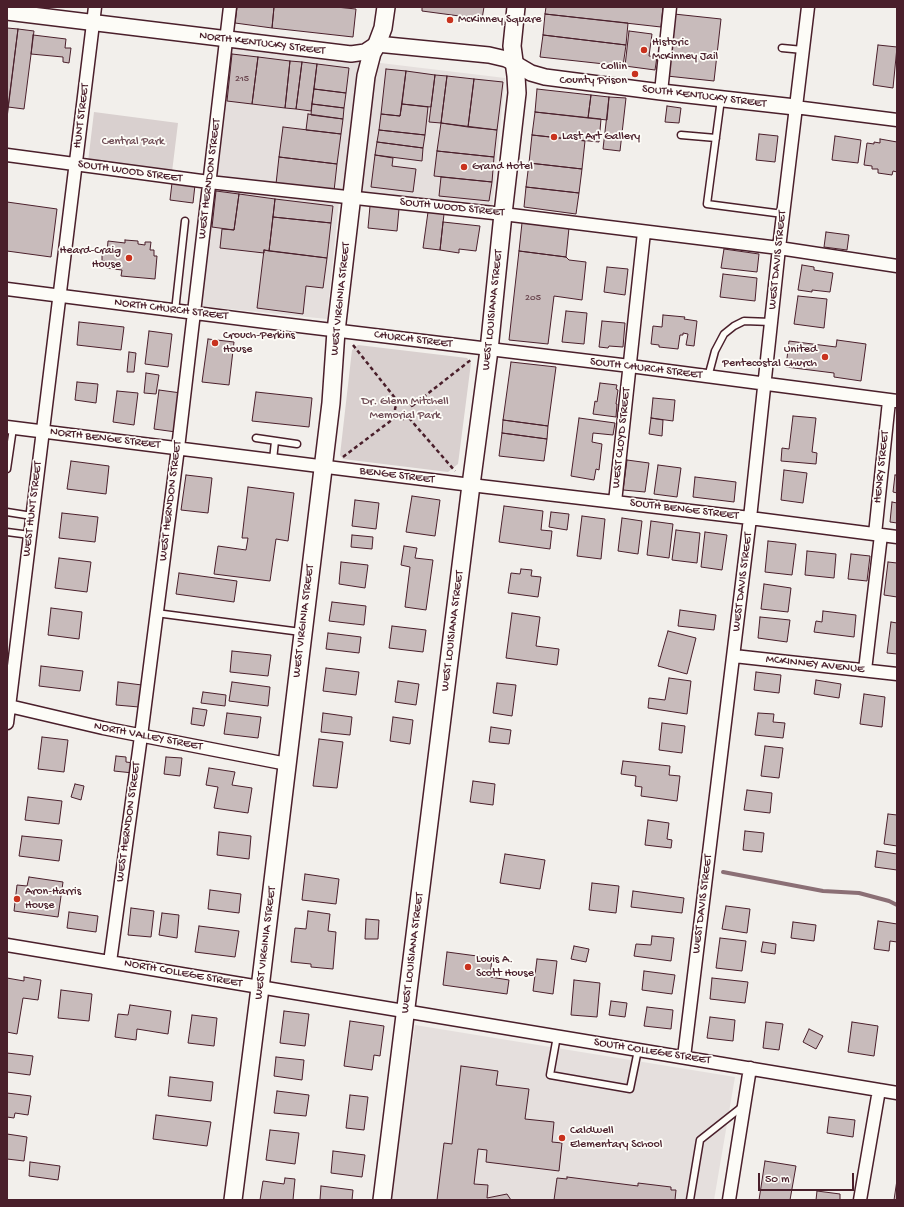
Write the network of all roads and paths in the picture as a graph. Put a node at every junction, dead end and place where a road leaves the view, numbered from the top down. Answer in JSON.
{"nodes":[{"id":1,"x":95,"y":7,"type":"edge"},
{"id":2,"x":230,"y":7,"type":"edge"},
{"id":3,"x":386,"y":7,"type":"edge"},
{"id":4,"x":516,"y":7,"type":"edge"},
{"id":5,"x":670,"y":7,"type":"edge"},
{"id":6,"x":808,"y":7,"type":"edge"},
{"id":7,"x":7,"y":12,"type":"edge"},
{"id":8,"x":93,"y":23,"type":"junction"},
{"id":9,"x":226,"y":39,"type":"junction"},
{"id":10,"x":377,"y":44,"type":"junction"},
{"id":11,"x":782,"y":48,"type":"dead end"},
{"id":12,"x":803,"y":50,"type":"junction"},
{"id":13,"x":514,"y":62,"type":"junction"},
{"id":14,"x":661,"y":92,"type":"junction"},
{"id":15,"x":721,"y":99,"type":"junction"},
{"id":16,"x":795,"y":107,"type":"junction"},
{"id":17,"x":897,"y":120,"type":"edge"},
{"id":18,"x":681,"y":135,"type":"dead end"},
{"id":19,"x":716,"y":138,"type":"junction"},
{"id":20,"x":7,"y":155,"type":"edge"},
{"id":21,"x":76,"y":165,"type":"junction"},
{"id":22,"x":209,"y":182,"type":"junction"},
{"id":23,"x":351,"y":197,"type":"junction"},
{"id":24,"x":503,"y":214,"type":"junction"},
{"id":25,"x":783,"y":214,"type":"junction"},
{"id":26,"x":184,"y":221,"type":"dead end"},
{"id":27,"x":644,"y":232,"type":"junction"},
{"id":28,"x":779,"y":248,"type":"junction"},
{"id":29,"x":897,"y":266,"type":"edge"},
{"id":30,"x":7,"y":289,"type":"edge"},
{"id":31,"x":60,"y":296,"type":"junction"},
{"id":32,"x":175,"y":311,"type":"junction"},
{"id":33,"x":194,"y":313,"type":"junction"},
{"id":34,"x":771,"y":322,"type":"junction"},
{"id":35,"x":336,"y":331,"type":"junction"},
{"id":36,"x":353,"y":345,"type":"dead end"},
{"id":37,"x":490,"y":350,"type":"junction"},
{"id":38,"x":474,"y":357,"type":"dead end"},
{"id":39,"x":630,"y":366,"type":"junction"},
{"id":40,"x":708,"y":377,"type":"junction"},
{"id":41,"x":764,"y":384,"type":"junction"},
{"id":42,"x":895,"y":400,"type":"edge"},
{"id":43,"x":399,"y":403,"type":"junction"},
{"id":44,"x":412,"y":406,"type":"junction"},
{"id":45,"x":397,"y":416,"type":"junction"},
{"id":46,"x":409,"y":418,"type":"junction"},
{"id":47,"x":10,"y":428,"type":"edge"},
{"id":48,"x":43,"y":431,"type":"junction"},
{"id":49,"x":256,"y":438,"type":"dead end"},
{"id":50,"x":275,"y":441,"type":"junction"},
{"id":51,"x":297,"y":444,"type":"dead end"},
{"id":52,"x":178,"y":448,"type":"junction"},
{"id":53,"x":273,"y":460,"type":"junction"},
{"id":54,"x":330,"y":464,"type":"junction"},
{"id":55,"x":7,"y":469,"type":"edge"},
{"id":56,"x":464,"y":480,"type":"junction"},
{"id":57,"x":615,"y":502,"type":"junction"},
{"id":58,"x":7,"y":512,"type":"edge"},
{"id":59,"x":32,"y":516,"type":"junction"},
{"id":60,"x":750,"y":518,"type":"junction"},
{"id":61,"x":7,"y":532,"type":"edge"},
{"id":62,"x":30,"y":535,"type":"junction"},
{"id":63,"x":878,"y":535,"type":"junction"},
{"id":64,"x":897,"y":537,"type":"edge"},
{"id":65,"x":156,"y":613,"type":"junction"},
{"id":66,"x":303,"y":632,"type":"junction"},
{"id":67,"x":734,"y":656,"type":"junction"},
{"id":68,"x":865,"y":670,"type":"junction"},
{"id":69,"x":897,"y":674,"type":"edge"},
{"id":70,"x":9,"y":706,"type":"junction"},
{"id":71,"x":7,"y":723,"type":"edge"},
{"id":72,"x":141,"y":736,"type":"junction"},
{"id":73,"x":287,"y":764,"type":"junction"},
{"id":74,"x":7,"y":946,"type":"edge"},
{"id":75,"x":110,"y":962,"type":"junction"},
{"id":76,"x":260,"y":988,"type":"junction"},
{"id":77,"x":406,"y":1012,"type":"junction"},
{"id":78,"x":557,"y":1036,"type":"junction"},
{"id":79,"x":638,"y":1050,"type":"junction"},
{"id":80,"x":684,"y":1057,"type":"junction"},
{"id":81,"x":750,"y":1068,"type":"junction"},
{"id":82,"x":879,"y":1090,"type":"junction"},
{"id":83,"x":897,"y":1093,"type":"edge"},
{"id":84,"x":744,"y":1105,"type":"junction"},
{"id":85,"x":233,"y":1200,"type":"edge"},
{"id":86,"x":382,"y":1200,"type":"edge"},
{"id":87,"x":690,"y":1200,"type":"edge"},
{"id":88,"x":729,"y":1200,"type":"edge"},
{"id":89,"x":860,"y":1200,"type":"edge"}],
"edges":[{"from":1,"to":8,"type":"street","name":"HUNT STREET"},
{"from":2,"to":9,"type":"street","name":"WEST HERNDON STREET"},
{"from":3,"to":10,"type":"main road","name":"WEST VIRGINIA STREET"},
{"from":4,"to":13,"type":"main road","name":"WEST LOUISIANA STREET"},
{"from":5,"to":14,"type":"street"},
{"from":6,"to":12,"type":"street","name":"WEST DAVIS STREET"},
{"from":7,"to":8,"type":"street","name":"NORTH KENTUCKY STREET"},
{"from":8,"to":9,"type":"street","name":"NORTH KENTUCKY STREET"},
{"from":8,"to":21,"type":"street","name":"HUNT STREET"},
{"from":9,"to":10,"type":"street","name":"NORTH KENTUCKY STREET"},
{"from":9,"to":22,"type":"street","name":"WEST HERNDON STREET"},
{"from":10,"to":13,"type":"street"},
{"from":10,"to":23,"type":"main road","name":"WEST VIRGINIA STREET"},
{"from":11,"to":12,"type":"lane"},
{"from":12,"to":16,"type":"street","name":"WEST DAVIS STREET"},
{"from":13,"to":14,"type":"street","name":"SOUTH KENTUCKY STREET"},
{"from":13,"to":24,"type":"main road","name":"WEST LOUISIANA STREET"},
{"from":14,"to":15,"type":"street","name":"SOUTH KENTUCKY STREET"},
{"from":15,"to":16,"type":"street","name":"SOUTH KENTUCKY STREET"},
{"from":15,"to":19,"type":"lane"},
{"from":16,"to":17,"type":"street","name":"SOUTH KENTUCKY STREET"},
{"from":16,"to":25,"type":"street","name":"WEST DAVIS STREET"},
{"from":18,"to":19,"type":"lane"},
{"from":19,"to":25,"type":"lane"},
{"from":20,"to":21,"type":"street","name":"SOUTH WOOD STREET"},
{"from":21,"to":22,"type":"street","name":"SOUTH WOOD STREET"},
{"from":21,"to":31,"type":"street","name":"HUNT STREET"},
{"from":22,"to":23,"type":"street","name":"SOUTH WOOD STREET"},
{"from":22,"to":33,"type":"street","name":"WEST HERNDON STREET"},
{"from":23,"to":24,"type":"street","name":"SOUTH WOOD STREET"},
{"from":23,"to":35,"type":"main road","name":"WEST VIRGINIA STREET"},
{"from":24,"to":27,"type":"street","name":"SOUTH WOOD STREET"},
{"from":24,"to":37,"type":"main road","name":"WEST LOUISIANA STREET"},
{"from":25,"to":28,"type":"street","name":"WEST DAVIS STREET"},
{"from":26,"to":32,"type":"lane"},
{"from":27,"to":28,"type":"street","name":"SOUTH WOOD STREET"},
{"from":27,"to":39,"type":"street","name":"WEST CLOYD STREET"},
{"from":28,"to":29,"type":"street","name":"SOUTH WOOD STREET"},
{"from":28,"to":34,"type":"street","name":"WEST DAVIS STREET"},
{"from":30,"to":31,"type":"street","name":"NORTH CHURCH STREET"},
{"from":31,"to":32,"type":"street","name":"NORTH CHURCH STREET"},
{"from":31,"to":48,"type":"street","name":"WEST HUNT STREET"},
{"from":32,"to":33,"type":"street","name":"NORTH CHURCH STREET"},
{"from":33,"to":35,"type":"street","name":"NORTH CHURCH STREET"},
{"from":33,"to":52,"type":"street","name":"WEST HERNDON STREET"},
{"from":34,"to":40,"type":"lane"},
{"from":34,"to":41,"type":"street","name":"WEST DAVIS STREET"},
{"from":35,"to":37,"type":"street","name":"CHURCH STREET"},
{"from":35,"to":54,"type":"main road","name":"WEST VIRGINIA STREET"},
{"from":36,"to":43,"type":"path"},
{"from":37,"to":39,"type":"street","name":"SOUTH CHURCH STREET"},
{"from":37,"to":56,"type":"main road","name":"WEST LOUISIANA STREET"},
{"from":38,"to":44,"type":"path"},
{"from":39,"to":40,"type":"street","name":"SOUTH CHURCH STREET"},
{"from":39,"to":57,"type":"street","name":"WEST CLOYD STREET"},
{"from":40,"to":41,"type":"street","name":"SOUTH CHURCH STREET"},
{"from":41,"to":42,"type":"street","name":"SOUTH CHURCH STREET"},
{"from":41,"to":60,"type":"street","name":"WEST DAVIS STREET"},
{"from":42,"to":63,"type":"street","name":"HENRY STREET"},
{"from":43,"to":44,"type":"path"},
{"from":43,"to":45,"type":"path"},
{"from":44,"to":46,"type":"path"},
{"from":45,"to":46,"type":"path"},
{"from":45,"to":54,"type":"path"},
{"from":46,"to":56,"type":"path"},
{"from":47,"to":48,"type":"street","name":"NORTH BENGE STREET"},
{"from":47,"to":55,"type":"lane"},
{"from":48,"to":52,"type":"street","name":"NORTH BENGE STREET"},
{"from":48,"to":59,"type":"street","name":"WEST HUNT STREET"},
{"from":49,"to":50,"type":"lane"},
{"from":50,"to":51,"type":"lane"},
{"from":50,"to":53,"type":"lane"},
{"from":52,"to":53,"type":"street","name":"NORTH BENGE STREET"},
{"from":52,"to":65,"type":"street","name":"WEST HERNDON STREET"},
{"from":53,"to":54,"type":"street","name":"NORTH BENGE STREET"},
{"from":54,"to":56,"type":"street","name":"BENGE STREET"},
{"from":54,"to":66,"type":"main road","name":"WEST VIRGINIA STREET"},
{"from":56,"to":57,"type":"street","name":"SOUTH BENGE STREET"},
{"from":56,"to":77,"type":"main road","name":"WEST LOUISIANA STREET"},
{"from":57,"to":60,"type":"street","name":"SOUTH BENGE STREET"},
{"from":58,"to":59,"type":"lane"},
{"from":59,"to":62,"type":"street","name":"WEST HUNT STREET"},
{"from":60,"to":63,"type":"street","name":"SOUTH BENGE STREET"},
{"from":60,"to":67,"type":"street","name":"WEST DAVIS STREET"},
{"from":61,"to":62,"type":"lane"},
{"from":62,"to":70,"type":"street","name":"WEST HUNT STREET"},
{"from":63,"to":64,"type":"street","name":"SOUTH BENGE STREET"},
{"from":63,"to":68,"type":"street","name":"HENRY STREET"},
{"from":65,"to":66,"type":"lane"},
{"from":65,"to":72,"type":"street","name":"WEST HERNDON STREET"},
{"from":66,"to":73,"type":"main road","name":"WEST VIRGINIA STREET"},
{"from":67,"to":68,"type":"street","name":"MCKINNEY AVENUE"},
{"from":67,"to":80,"type":"street","name":"WEST DAVIS STREET"},
{"from":68,"to":69,"type":"street","name":"MCKINNEY AVENUE"},
{"from":70,"to":71,"type":"street","name":"WEST HUNT STREET"},
{"from":70,"to":72,"type":"street","name":"NORTH VALLEY STREET"},
{"from":72,"to":73,"type":"street","name":"NORTH VALLEY STREET"},
{"from":72,"to":75,"type":"street","name":"WEST HERNDON STREET"},
{"from":73,"to":76,"type":"main road","name":"WEST VIRGINIA STREET"},
{"from":74,"to":75,"type":"street","name":"NORTH COLLEGE STREET"},
{"from":75,"to":76,"type":"street","name":"NORTH COLLEGE STREET"},
{"from":76,"to":77,"type":"street","name":"NORTH COLLEGE STREET"},
{"from":76,"to":85,"type":"main road","name":"WEST VIRGINIA STREET"},
{"from":77,"to":78,"type":"street","name":"SOUTH COLLEGE STREET"},
{"from":77,"to":86,"type":"main road","name":"WEST LOUISIANA STREET"},
{"from":78,"to":79,"type":"street","name":"SOUTH COLLEGE STREET"},
{"from":78,"to":79,"type":"lane"},
{"from":79,"to":80,"type":"street","name":"SOUTH COLLEGE STREET"},
{"from":80,"to":81,"type":"street","name":"SOUTH COLLEGE STREET"},
{"from":81,"to":82,"type":"street","name":"SOUTH COLLEGE STREET"},
{"from":81,"to":84,"type":"street"},
{"from":82,"to":83,"type":"street","name":"SOUTH COLLEGE STREET"},
{"from":82,"to":89,"type":"street"},
{"from":84,"to":87,"type":"lane"},
{"from":84,"to":88,"type":"street"}]}
